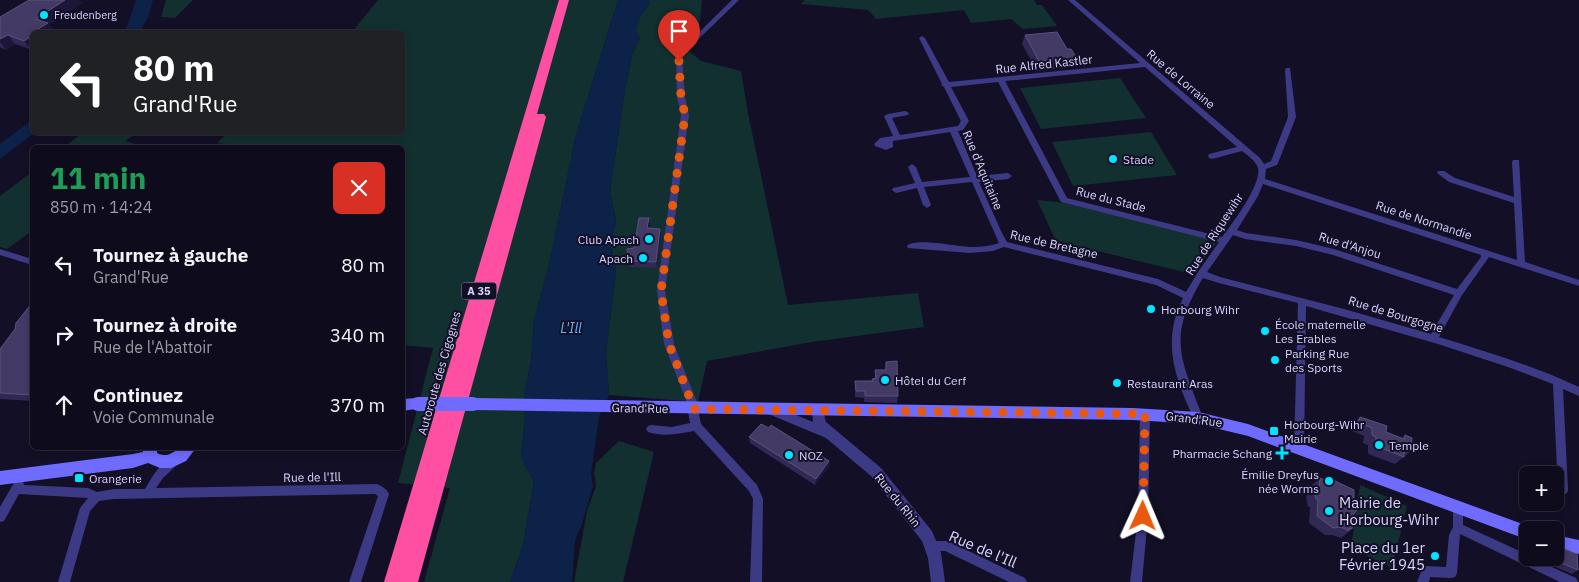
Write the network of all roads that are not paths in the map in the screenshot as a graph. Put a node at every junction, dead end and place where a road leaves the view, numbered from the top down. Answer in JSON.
{"nodes":[{"id":1,"x":564,"y":0,"type":"edge"},
{"id":2,"x":573,"y":0,"type":"edge"},
{"id":3,"x":736,"y":0,"type":"edge"},
{"id":4,"x":1071,"y":0,"type":"edge"},
{"id":5,"x":922,"y":38,"type":"dead end"},
{"id":6,"x":1146,"y":65,"type":"junction"},
{"id":7,"x":1288,"y":70,"type":"dead end"},
{"id":8,"x":1000,"y":79,"type":"junction"},
{"id":9,"x":945,"y":85,"type":"junction"},
{"id":10,"x":905,"y":113,"type":"dead end"},
{"id":11,"x":953,"y":129,"type":"junction"},
{"id":12,"x":898,"y":138,"type":"junction"},
{"id":13,"x":889,"y":139,"type":"dead end"},
{"id":14,"x":1244,"y":148,"type":"junction"},
{"id":15,"x":1212,"y":156,"type":"dead end"},
{"id":16,"x":1516,"y":162,"type":"dead end"},
{"id":17,"x":912,"y":167,"type":"dead end"},
{"id":18,"x":1262,"y":168,"type":"junction"},
{"id":19,"x":1441,"y":173,"type":"dead end"},
{"id":20,"x":1008,"y":176,"type":"dead end"},
{"id":21,"x":974,"y":179,"type":"junction"},
{"id":22,"x":1262,"y":181,"type":"junction"},
{"id":23,"x":920,"y":185,"type":"junction"},
{"id":24,"x":896,"y":190,"type":"dead end"},
{"id":25,"x":1517,"y":201,"type":"junction"},
{"id":26,"x":927,"y":205,"type":"dead end"},
{"id":27,"x":1232,"y":231,"type":"junction"},
{"id":28,"x":1226,"y":241,"type":"junction"},
{"id":29,"x":1004,"y":244,"type":"junction"},
{"id":30,"x":911,"y":246,"type":"dead end"},
{"id":31,"x":0,"y":252,"type":"edge"},
{"id":32,"x":1486,"y":253,"type":"junction"},
{"id":33,"x":30,"y":261,"type":"edge"},
{"id":34,"x":1521,"y":264,"type":"junction"},
{"id":35,"x":1202,"y":274,"type":"junction"},
{"id":36,"x":1579,"y":283,"type":"edge"},
{"id":37,"x":1459,"y":293,"type":"junction"},
{"id":38,"x":1188,"y":297,"type":"junction"},
{"id":39,"x":1302,"y":301,"type":"junction"},
{"id":40,"x":1434,"y":338,"type":"junction"},
{"id":41,"x":1558,"y":381,"type":"junction"},
{"id":42,"x":1579,"y":392,"type":"edge"},
{"id":43,"x":405,"y":405,"type":"edge"},
{"id":44,"x":694,"y":409,"type":"junction"},
{"id":45,"x":770,"y":409,"type":"junction"},
{"id":46,"x":812,"y":410,"type":"junction"},
{"id":47,"x":1145,"y":414,"type":"junction"},
{"id":48,"x":1198,"y":418,"type":"junction"},
{"id":49,"x":696,"y":426,"type":"junction"},
{"id":50,"x":651,"y":429,"type":"dead end"},
{"id":51,"x":823,"y":433,"type":"junction"},
{"id":52,"x":1299,"y":449,"type":"junction"},
{"id":53,"x":187,"y":452,"type":"edge"},
{"id":54,"x":152,"y":458,"type":"edge"},
{"id":55,"x":1562,"y":466,"type":"edge"},
{"id":56,"x":24,"y":476,"type":"junction"},
{"id":57,"x":0,"y":478,"type":"edge"},
{"id":58,"x":16,"y":490,"type":"junction"},
{"id":59,"x":147,"y":494,"type":"junction"},
{"id":60,"x":96,"y":497,"type":"junction"},
{"id":61,"x":1458,"y":508,"type":"junction"},
{"id":62,"x":0,"y":516,"type":"edge"},
{"id":63,"x":1519,"y":530,"type":"edge"},
{"id":64,"x":1456,"y":531,"type":"junction"},
{"id":65,"x":1564,"y":544,"type":"edge"},
{"id":66,"x":933,"y":546,"type":"junction"},
{"id":67,"x":1579,"y":547,"type":"edge"},
{"id":68,"x":64,"y":582,"type":"edge"},
{"id":69,"x":355,"y":582,"type":"edge"},
{"id":70,"x":394,"y":582,"type":"edge"},
{"id":71,"x":408,"y":582,"type":"edge"},
{"id":72,"x":756,"y":582,"type":"edge"},
{"id":73,"x":938,"y":582,"type":"edge"},
{"id":74,"x":1021,"y":582,"type":"edge"},
{"id":75,"x":1136,"y":582,"type":"edge"},
{"id":76,"x":1423,"y":582,"type":"edge"},
{"id":77,"x":1572,"y":582,"type":"edge"}],
"edges":[{"from":1,"to":70,"type":"highway","name":"Autoroute des Cigognes","number":"A 35"},
{"from":2,"to":71,"type":"highway","number":"A 35"},
{"from":3,"to":44,"type":"street"},
{"from":4,"to":6,"type":"street","name":"Rue de Lorraine"},
{"from":5,"to":9,"type":"street"},
{"from":6,"to":8,"type":"street","name":"Rue Alfred Kastler"},
{"from":6,"to":14,"type":"street","name":"Rue de Lorraine"},
{"from":7,"to":18,"type":"street"},
{"from":8,"to":9,"type":"street","name":"Rue Alfred Kastler"},
{"from":8,"to":28,"type":"street","name":"Rue du Stade"},
{"from":9,"to":11,"type":"street","name":"Rue d'Aquitaine"},
{"from":10,"to":12,"type":"street"},
{"from":11,"to":12,"type":"street"},
{"from":11,"to":21,"type":"street","name":"Rue d'Aquitaine"},
{"from":12,"to":13,"type":"street"},
{"from":14,"to":15,"type":"street"},
{"from":14,"to":18,"type":"street","name":"Rue de Lorraine"},
{"from":16,"to":25,"type":"street"},
{"from":17,"to":23,"type":"street"},
{"from":18,"to":22,"type":"street"},
{"from":19,"to":25,"type":"street"},
{"from":20,"to":21,"type":"street"},
{"from":21,"to":23,"type":"street"},
{"from":21,"to":29,"type":"street","name":"Rue d'Aquitaine"},
{"from":22,"to":27,"type":"street","name":"Rue de Riquewihr"},
{"from":22,"to":32,"type":"street","name":"Rue de Normandie"},
{"from":23,"to":24,"type":"street"},
{"from":23,"to":26,"type":"street"},
{"from":25,"to":34,"type":"street"},
{"from":27,"to":28,"type":"street","name":"Rue de Riquewihr"},
{"from":27,"to":37,"type":"street","name":"Rue d'Anjou"},
{"from":28,"to":35,"type":"street","name":"Rue de Riquewihr"},
{"from":29,"to":30,"type":"street","name":"Rue de Bretagne"},
{"from":29,"to":38,"type":"street","name":"Rue de Bretagne"},
{"from":31,"to":33,"type":"street"},
{"from":32,"to":34,"type":"street","name":"Rue de Normandie"},
{"from":32,"to":37,"type":"street"},
{"from":34,"to":36,"type":"street","name":"Rue de Normandie"},
{"from":35,"to":38,"type":"street","name":"Rue de Riquewihr"},
{"from":35,"to":39,"type":"street","name":"Rue de Bourgogne"},
{"from":37,"to":40,"type":"street"},
{"from":38,"to":48,"type":"street","name":"Rue de Riquewihr"},
{"from":39,"to":40,"type":"street","name":"Rue de Bourgogne"},
{"from":39,"to":52,"type":"street"},
{"from":40,"to":41,"type":"street","name":"Rue de Bourgogne"},
{"from":41,"to":42,"type":"street","name":"Rue de Bourgogne"},
{"from":41,"to":55,"type":"street"},
{"from":43,"to":44,"type":"main road","name":"Grand'Rue","bridge":true},
{"from":44,"to":45,"type":"main road","name":"Grand'Rue"},
{"from":44,"to":49,"type":"street"},
{"from":45,"to":46,"type":"main road","name":"Grand'Rue"},
{"from":45,"to":51,"type":"street","name":"Rue du Rhin"},
{"from":46,"to":47,"type":"main road","name":"Grand'Rue"},
{"from":46,"to":51,"type":"street","name":"Rue du Rhin"},
{"from":47,"to":48,"type":"main road","name":"Grand'Rue"},
{"from":47,"to":75,"type":"street"},
{"from":48,"to":52,"type":"main road","name":"Grand'Rue"},
{"from":49,"to":50,"type":"street"},
{"from":49,"to":72,"type":"street"},
{"from":51,"to":66,"type":"street","name":"Rue du Rhin"},
{"from":52,"to":61,"type":"main road","name":"Grand'Rue"},
{"from":53,"to":54,"type":"main road"},
{"from":54,"to":56,"type":"main road"},
{"from":54,"to":59,"type":"street"},
{"from":56,"to":57,"type":"main road"},
{"from":56,"to":58,"type":"street"},
{"from":58,"to":60,"type":"street","name":"Rue de l'Ill"},
{"from":58,"to":62,"type":"street"},
{"from":59,"to":60,"type":"street","name":"Rue de l'Ill"},
{"from":59,"to":69,"type":"street","name":"Rue de l'Ill"},
{"from":60,"to":68,"type":"street"},
{"from":61,"to":63,"type":"main road","name":"Grand'Rue"},
{"from":61,"to":64,"type":"street"},
{"from":64,"to":76,"type":"street"},
{"from":64,"to":77,"type":"street"},
{"from":65,"to":67,"type":"main road"},
{"from":66,"to":73,"type":"street","name":"Rue du Rhin"},
{"from":66,"to":74,"type":"street","name":"Rue de l'Ill"}]}
